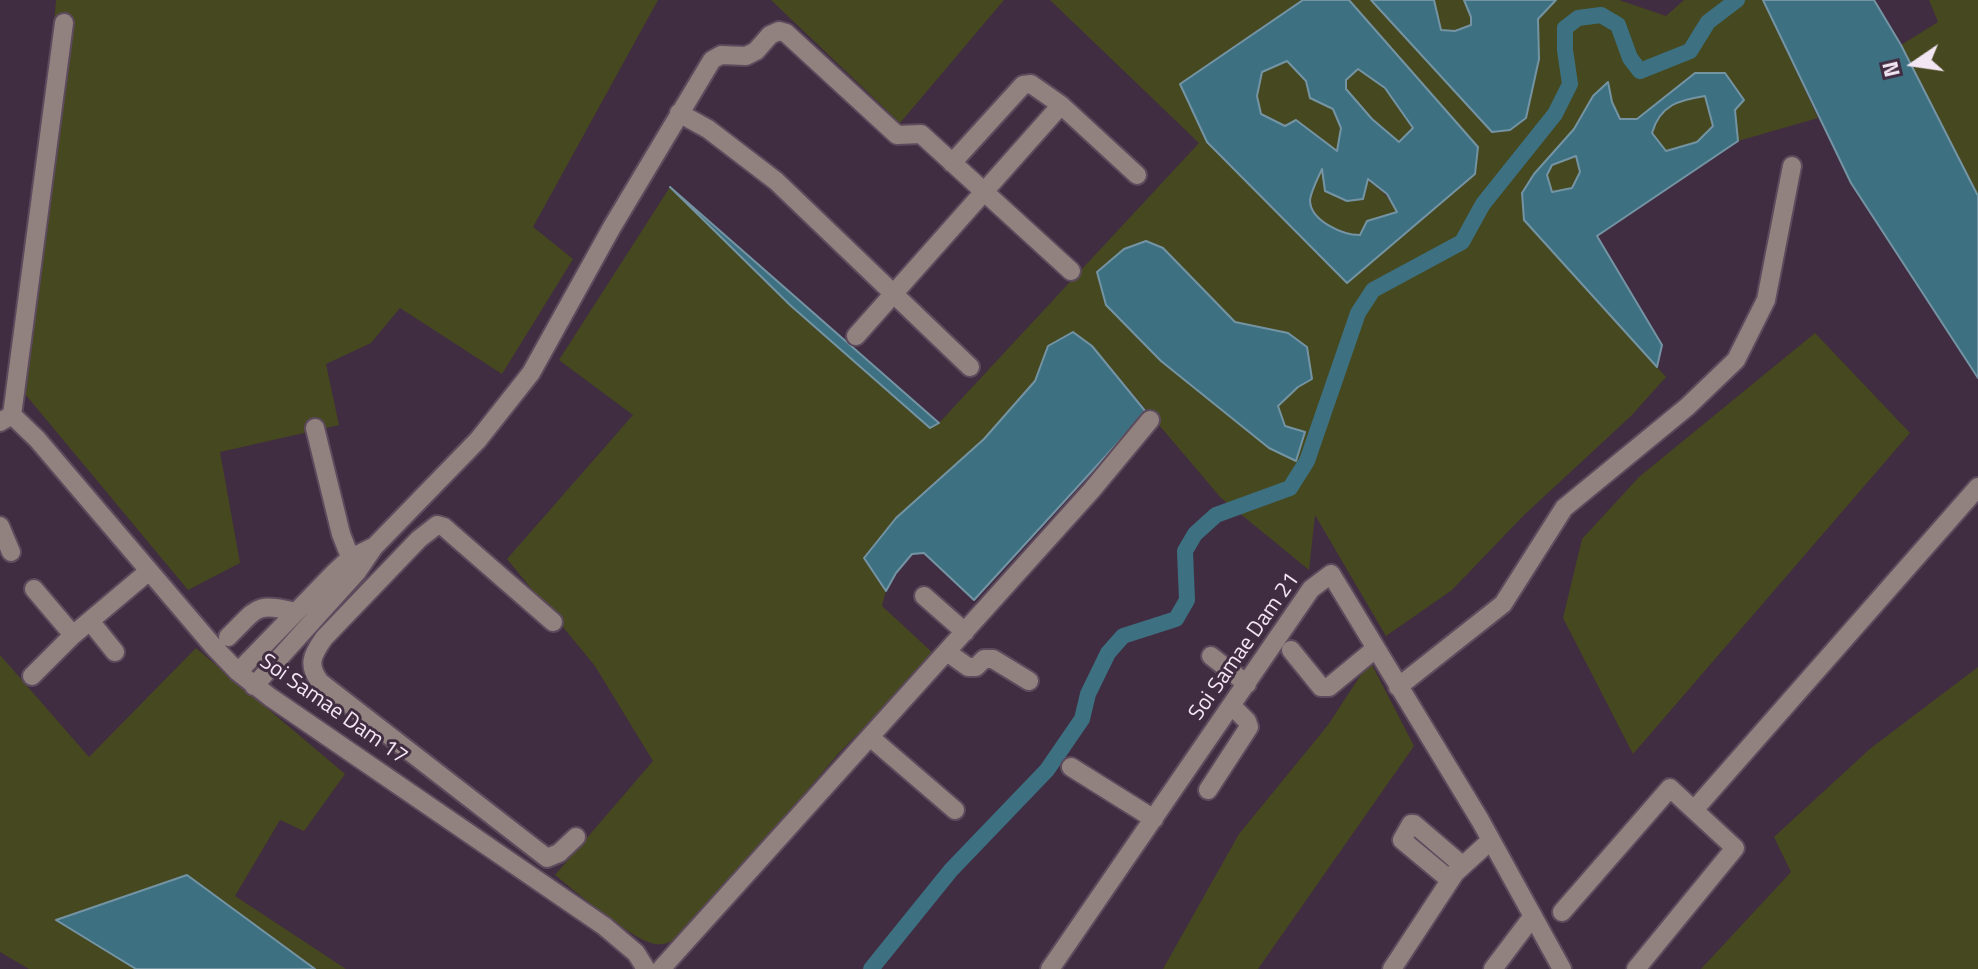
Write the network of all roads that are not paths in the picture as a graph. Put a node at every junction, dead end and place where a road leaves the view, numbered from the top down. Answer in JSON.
{"nodes":[{"id":1,"x":64,"y":23,"type":"dead end"},
{"id":2,"x":1061,"y":105,"type":"junction"},
{"id":3,"x":679,"y":113,"type":"junction"},
{"id":4,"x":952,"y":163,"type":"junction"},
{"id":5,"x":1792,"y":166,"type":"dead end"},
{"id":6,"x":1137,"y":175,"type":"dead end"},
{"id":7,"x":984,"y":191,"type":"junction"},
{"id":8,"x":1071,"y":271,"type":"dead end"},
{"id":9,"x":894,"y":292,"type":"junction"},
{"id":10,"x":856,"y":336,"type":"dead end"},
{"id":11,"x":970,"y":367,"type":"dead end"},
{"id":12,"x":6,"y":419,"type":"edge"},
{"id":13,"x":1150,"y":420,"type":"dead end"},
{"id":14,"x":315,"y":428,"type":"dead end"},
{"id":15,"x":1978,"y":487,"type":"edge"},
{"id":16,"x":0,"y":526,"type":"edge"},
{"id":17,"x":11,"y":552,"type":"dead end"},
{"id":18,"x":353,"y":566,"type":"junction"},
{"id":19,"x":149,"y":571,"type":"junction"},
{"id":20,"x":34,"y":589,"type":"dead end"},
{"id":21,"x":924,"y":596,"type":"dead end"},
{"id":22,"x":296,"y":612,"type":"junction"},
{"id":23,"x":90,"y":621,"type":"junction"},
{"id":24,"x":553,"y":622,"type":"dead end"},
{"id":25,"x":965,"y":632,"type":"junction"},
{"id":26,"x":73,"y":635,"type":"junction"},
{"id":27,"x":228,"y":637,"type":"dead end"},
{"id":28,"x":1375,"y":649,"type":"junction"},
{"id":29,"x":1291,"y":650,"type":"dead end"},
{"id":30,"x":115,"y":652,"type":"dead end"},
{"id":31,"x":947,"y":652,"type":"junction"},
{"id":32,"x":1211,"y":656,"type":"dead end"},
{"id":33,"x":238,"y":672,"type":"junction"},
{"id":34,"x":32,"y":676,"type":"dead end"},
{"id":35,"x":1029,"y":681,"type":"dead end"},
{"id":36,"x":1247,"y":684,"type":"junction"},
{"id":37,"x":254,"y":686,"type":"junction"},
{"id":38,"x":1398,"y":687,"type":"junction"},
{"id":39,"x":1232,"y":706,"type":"junction"},
{"id":40,"x":870,"y":737,"type":"junction"},
{"id":41,"x":412,"y":756,"type":"junction"},
{"id":42,"x":1071,"y":767,"type":"dead end"},
{"id":43,"x":392,"y":781,"type":"junction"},
{"id":44,"x":1208,"y":790,"type":"dead end"},
{"id":45,"x":955,"y":810,"type":"dead end"},
{"id":46,"x":1694,"y":810,"type":"junction"},
{"id":47,"x":1154,"y":819,"type":"junction"},
{"id":48,"x":576,"y":837,"type":"dead end"},
{"id":49,"x":1490,"y":841,"type":"junction"},
{"id":50,"x":1562,"y":912,"type":"dead end"},
{"id":51,"x":1533,"y":916,"type":"junction"},
{"id":52,"x":636,"y":964,"type":"edge"},
{"id":53,"x":661,"y":969,"type":"edge"},
{"id":54,"x":1050,"y":969,"type":"edge"},
{"id":55,"x":1392,"y":969,"type":"edge"},
{"id":56,"x":1493,"y":969,"type":"edge"},
{"id":57,"x":1562,"y":969,"type":"edge"},
{"id":58,"x":1636,"y":969,"type":"edge"}],
"edges":[{"from":1,"to":12,"type":"street"},
{"from":2,"to":4,"type":"street"},
{"from":2,"to":6,"type":"street"},
{"from":2,"to":7,"type":"street"},
{"from":3,"to":4,"type":"street"},
{"from":3,"to":9,"type":"street"},
{"from":3,"to":18,"type":"street"},
{"from":4,"to":7,"type":"street"},
{"from":5,"to":38,"type":"street"},
{"from":7,"to":8,"type":"street"},
{"from":7,"to":9,"type":"street"},
{"from":9,"to":10,"type":"street"},
{"from":9,"to":11,"type":"street"},
{"from":12,"to":19,"type":"street","name":"Soi Samae Dam 17"},
{"from":13,"to":25,"type":"street"},
{"from":14,"to":18,"type":"street"},
{"from":15,"to":46,"type":"street"},
{"from":16,"to":17,"type":"street"},
{"from":18,"to":22,"type":"street"},
{"from":18,"to":37,"type":"street"},
{"from":19,"to":23,"type":"street"},
{"from":19,"to":33,"type":"street","name":"Soi Samae Dam 17"},
{"from":20,"to":26,"type":"street"},
{"from":21,"to":25,"type":"street"},
{"from":22,"to":27,"type":"street"},
{"from":22,"to":33,"type":"street"},
{"from":23,"to":26,"type":"street"},
{"from":23,"to":30,"type":"street"},
{"from":24,"to":41,"type":"street"},
{"from":25,"to":31,"type":"street"},
{"from":26,"to":34,"type":"street"},
{"from":28,"to":29,"type":"street"},
{"from":28,"to":36,"type":"street","name":"Soi Samae Dam 21"},
{"from":28,"to":38,"type":"street","name":"Soi Samae Dam 21"},
{"from":31,"to":35,"type":"street"},
{"from":31,"to":40,"type":"street"},
{"from":32,"to":36,"type":"street"},
{"from":33,"to":37,"type":"street","name":"Soi Samae Dam 17"},
{"from":36,"to":39,"type":"street","name":"Soi Samae Dam 21"},
{"from":37,"to":43,"type":"street","name":"Soi Samae Dam 17"},
{"from":38,"to":49,"type":"street","name":"Soi Samae Dam 21"},
{"from":39,"to":44,"type":"street"},
{"from":39,"to":47,"type":"street","name":"Soi Samae Dam 21"},
{"from":40,"to":45,"type":"street"},
{"from":40,"to":53,"type":"street"},
{"from":41,"to":43,"type":"street"},
{"from":41,"to":48,"type":"street"},
{"from":42,"to":47,"type":"street"},
{"from":43,"to":52,"type":"street","name":"Soi Samae Dam 17"},
{"from":46,"to":50,"type":"street"},
{"from":46,"to":58,"type":"street"},
{"from":47,"to":54,"type":"street","name":"Soi Samae Dam 21"},
{"from":49,"to":51,"type":"street","name":"Soi Samae Dam 21"},
{"from":49,"to":55,"type":"street"},
{"from":51,"to":56,"type":"street"},
{"from":51,"to":57,"type":"street","name":"Soi Samae Dam 21"}]}
